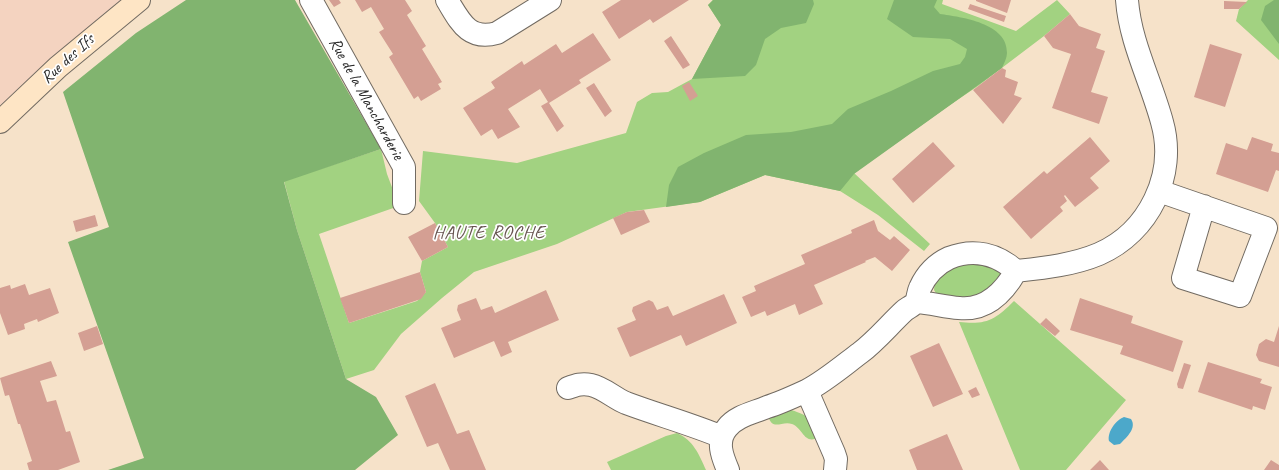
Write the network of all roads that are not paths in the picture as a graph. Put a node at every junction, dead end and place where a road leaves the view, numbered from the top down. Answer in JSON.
{"nodes":[{"id":1,"x":139,"y":0,"type":"edge"},
{"id":2,"x":311,"y":0,"type":"edge"},
{"id":3,"x":447,"y":0,"type":"edge"},
{"id":4,"x":550,"y":0,"type":"edge"},
{"id":5,"x":1127,"y":0,"type":"edge"},
{"id":6,"x":0,"y":122,"type":"edge"},
{"id":7,"x":1159,"y":191,"type":"junction"},
{"id":8,"x":404,"y":203,"type":"dead end"},
{"id":9,"x":1204,"y":206,"type":"dead end"},
{"id":10,"x":1016,"y":271,"type":"junction"},
{"id":11,"x":916,"y":302,"type":"junction"},
{"id":12,"x":568,"y":388,"type":"dead end"},
{"id":13,"x":807,"y":390,"type":"junction"},
{"id":14,"x":722,"y":437,"type":"junction"},
{"id":15,"x":728,"y":470,"type":"edge"},
{"id":16,"x":835,"y":470,"type":"edge"}],
"edges":[{"from":1,"to":6,"type":"street","name":"Rue des Ifs"},
{"from":2,"to":8,"type":"street","name":"Rue de la Mancharderie"},
{"from":3,"to":4,"type":"street"},
{"from":5,"to":7,"type":"street"},
{"from":7,"to":9,"type":"street"},
{"from":7,"to":10,"type":"street"},
{"from":10,"to":11,"type":"street"},
{"from":10,"to":11,"type":"street"},
{"from":11,"to":13,"type":"street"},
{"from":12,"to":14,"type":"street"},
{"from":13,"to":14,"type":"street"},
{"from":13,"to":16,"type":"street"},
{"from":14,"to":15,"type":"street"}]}
